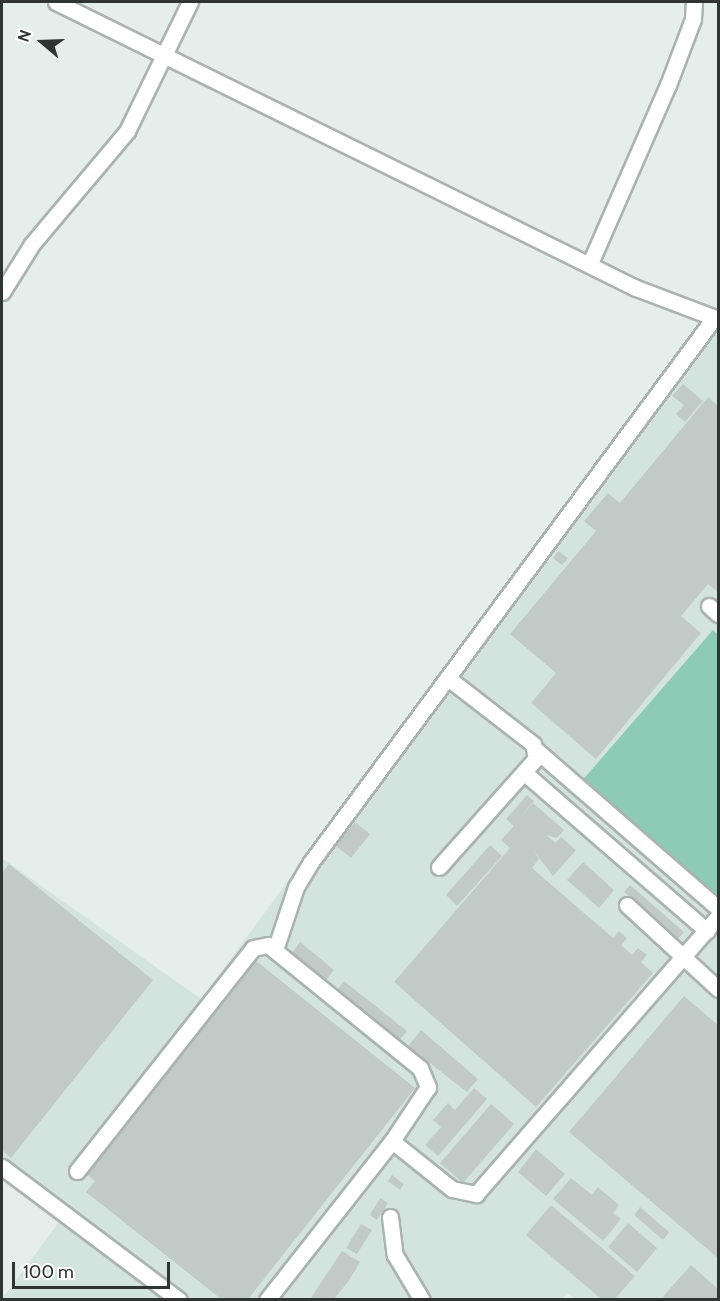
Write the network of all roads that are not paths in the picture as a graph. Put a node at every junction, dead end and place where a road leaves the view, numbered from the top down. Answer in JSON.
{"nodes":[{"id":1,"x":56,"y":2,"type":"edge"},
{"id":2,"x":189,"y":2,"type":"edge"},
{"id":3,"x":694,"y":2,"type":"edge"},
{"id":4,"x":167,"y":53,"type":"junction"},
{"id":5,"x":591,"y":261,"type":"junction"},
{"id":6,"x":2,"y":292,"type":"edge"},
{"id":7,"x":716,"y":318,"type":"edge"},
{"id":8,"x":448,"y":678,"type":"junction"},
{"id":9,"x":536,"y":750,"type":"junction"},
{"id":10,"x":526,"y":775,"type":"junction"},
{"id":11,"x":439,"y":867,"type":"dead end"},
{"id":12,"x":627,"y":905,"type":"dead end"},
{"id":13,"x":718,"y":908,"type":"edge"},
{"id":14,"x":718,"y":917,"type":"edge"},
{"id":15,"x":706,"y":931,"type":"junction"},
{"id":16,"x":275,"y":950,"type":"junction"},
{"id":17,"x":683,"y":956,"type":"junction"},
{"id":18,"x":718,"y":989,"type":"edge"},
{"id":19,"x":392,"y":1141,"type":"junction"},
{"id":20,"x":2,"y":1167,"type":"edge"},
{"id":21,"x":77,"y":1171,"type":"dead end"},
{"id":22,"x":390,"y":1217,"type":"dead end"},
{"id":23,"x":179,"y":1299,"type":"edge"},
{"id":24,"x":267,"y":1299,"type":"edge"},
{"id":25,"x":422,"y":1299,"type":"edge"}],
"edges":[{"from":1,"to":4,"type":"street"},
{"from":2,"to":4,"type":"street"},
{"from":3,"to":5,"type":"street"},
{"from":4,"to":5,"type":"street"},
{"from":4,"to":6,"type":"street"},
{"from":5,"to":7,"type":"street"},
{"from":7,"to":8,"type":"street"},
{"from":8,"to":9,"type":"street"},
{"from":8,"to":16,"type":"street"},
{"from":9,"to":10,"type":"street"},
{"from":9,"to":13,"type":"street"},
{"from":10,"to":11,"type":"street"},
{"from":10,"to":15,"type":"street"},
{"from":12,"to":17,"type":"street"},
{"from":14,"to":15,"type":"street"},
{"from":15,"to":17,"type":"street"},
{"from":16,"to":19,"type":"street"},
{"from":16,"to":21,"type":"street"},
{"from":17,"to":18,"type":"street"},
{"from":17,"to":19,"type":"street"},
{"from":19,"to":24,"type":"street"},
{"from":20,"to":23,"type":"street"},
{"from":22,"to":25,"type":"street"}]}
